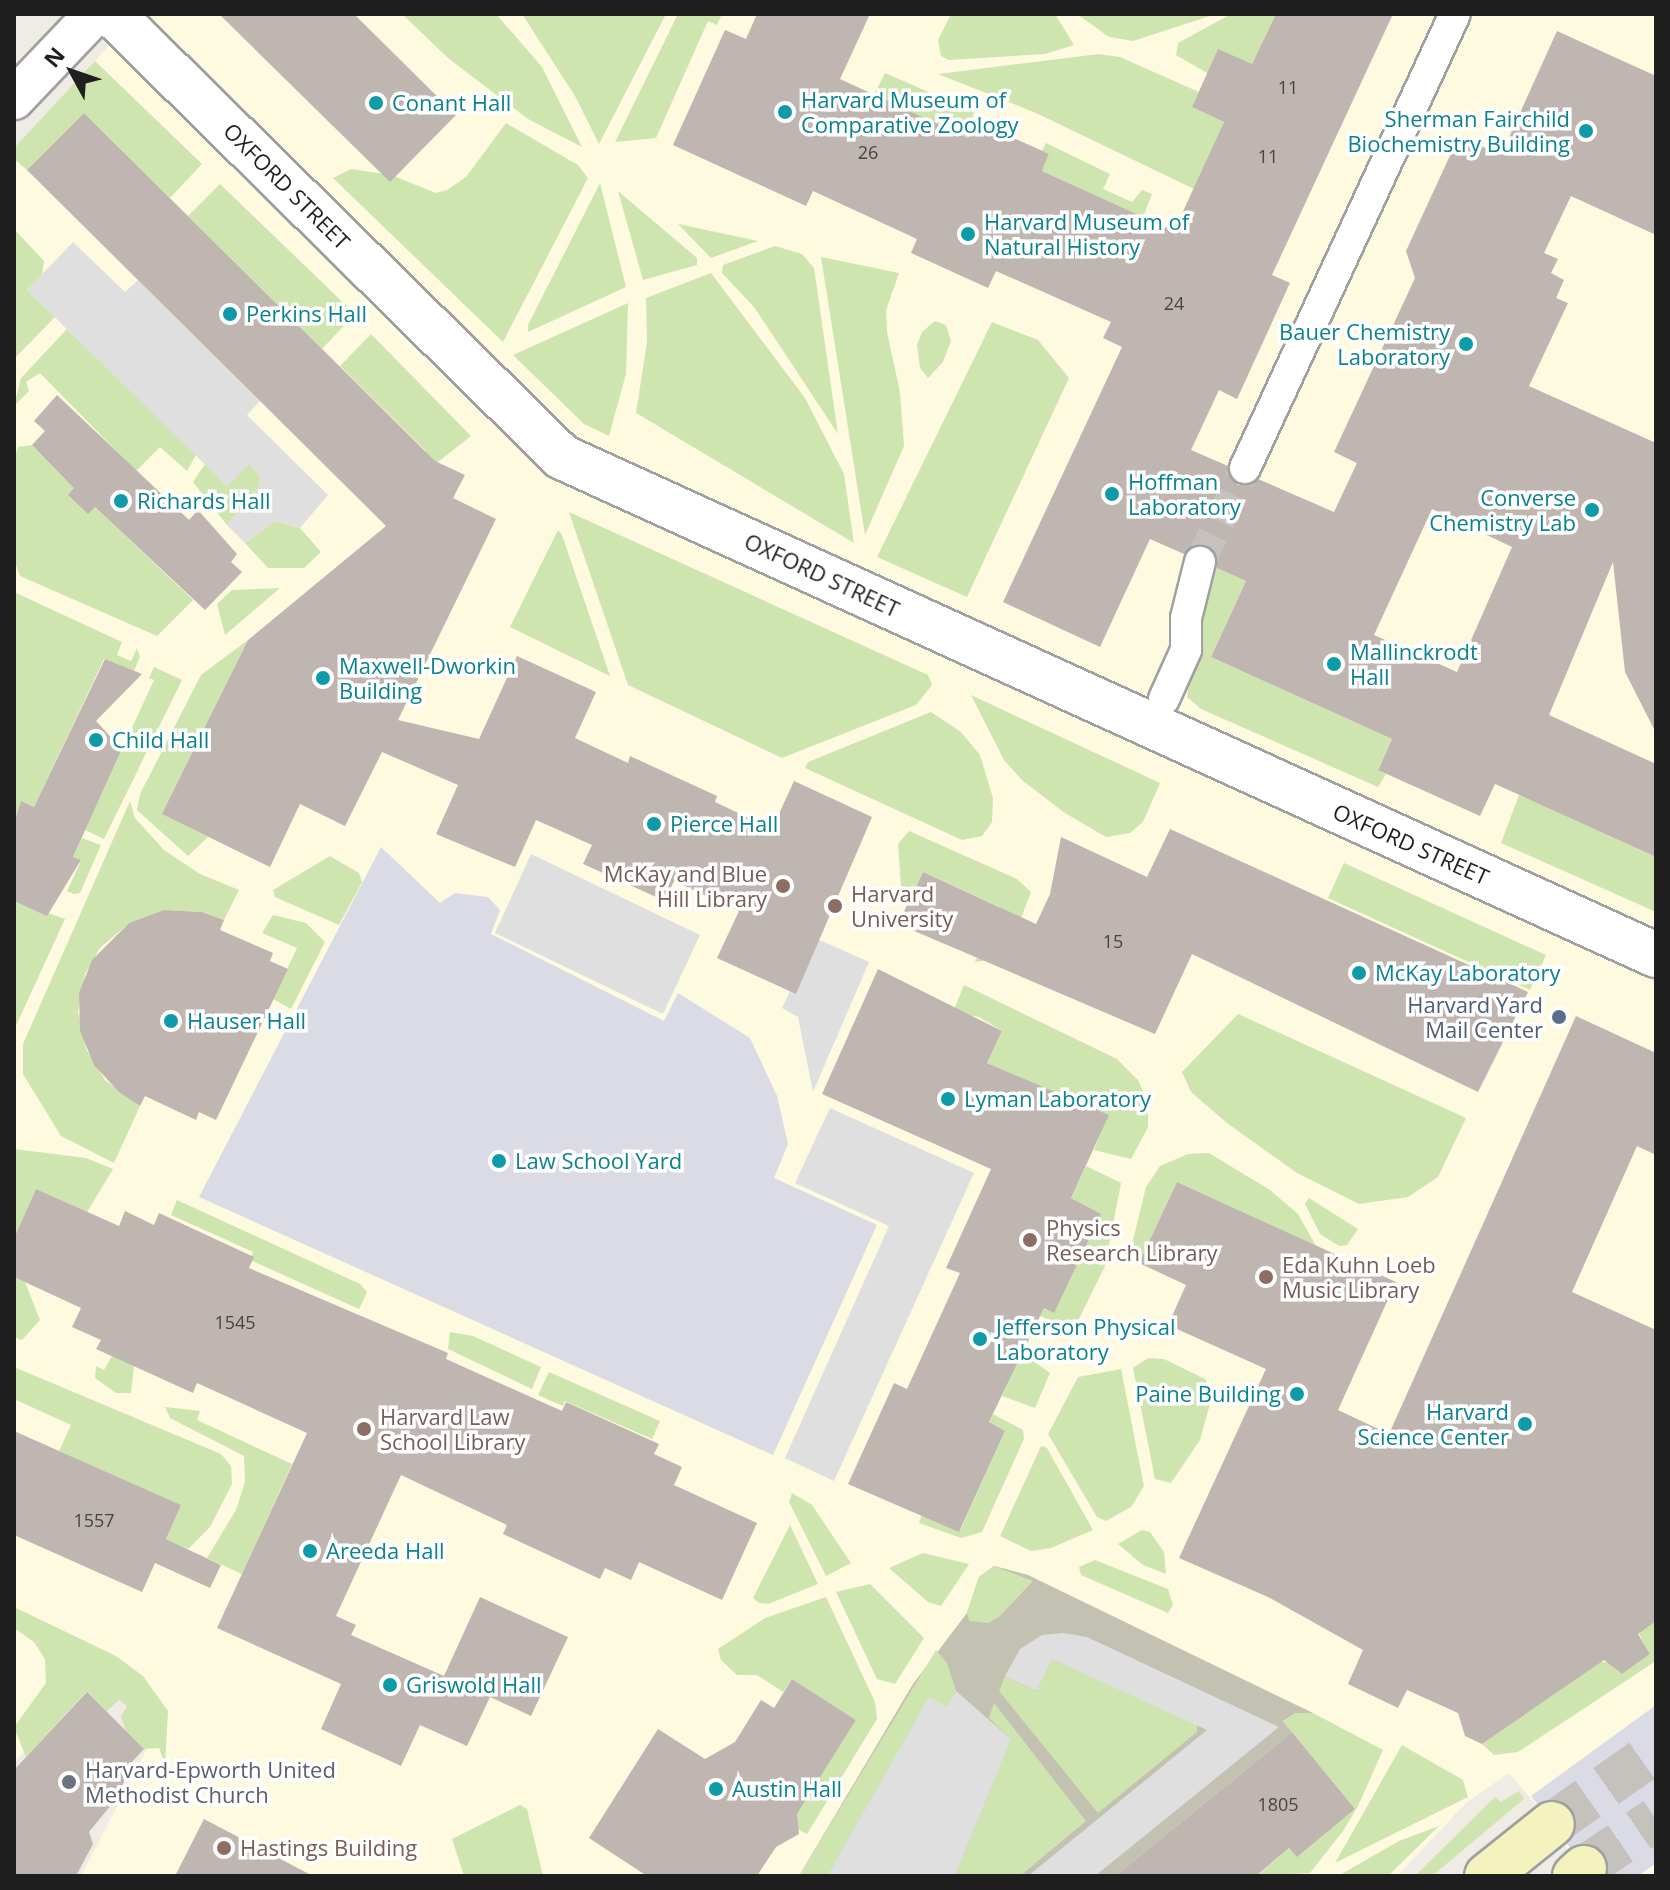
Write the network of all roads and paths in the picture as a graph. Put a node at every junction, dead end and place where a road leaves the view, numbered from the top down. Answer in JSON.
{"nodes":[{"id":1,"x":95,"y":14,"type":"edge"},
{"id":2,"x":112,"y":14,"type":"edge"},
{"id":3,"x":1455,"y":14,"type":"edge"},
{"id":4,"x":14,"y":99,"type":"edge"},
{"id":5,"x":1245,"y":468,"type":"tunnel mouth"},
{"id":6,"x":1200,"y":562,"type":"tunnel mouth"},
{"id":7,"x":1164,"y":699,"type":"dead end"},
{"id":8,"x":1656,"y":955,"type":"edge"},
{"id":9,"x":1552,"y":1824,"type":"tunnel mouth"},
{"id":10,"x":1487,"y":1876,"type":"edge"}],
"edges":[{"from":1,"to":4,"type":"street"},
{"from":2,"to":8,"type":"street","name":"OXFORD STREET"},
{"from":3,"to":5,"type":"street"},
{"from":6,"to":7,"type":"street"},
{"from":9,"to":10,"type":"main road"}]}
